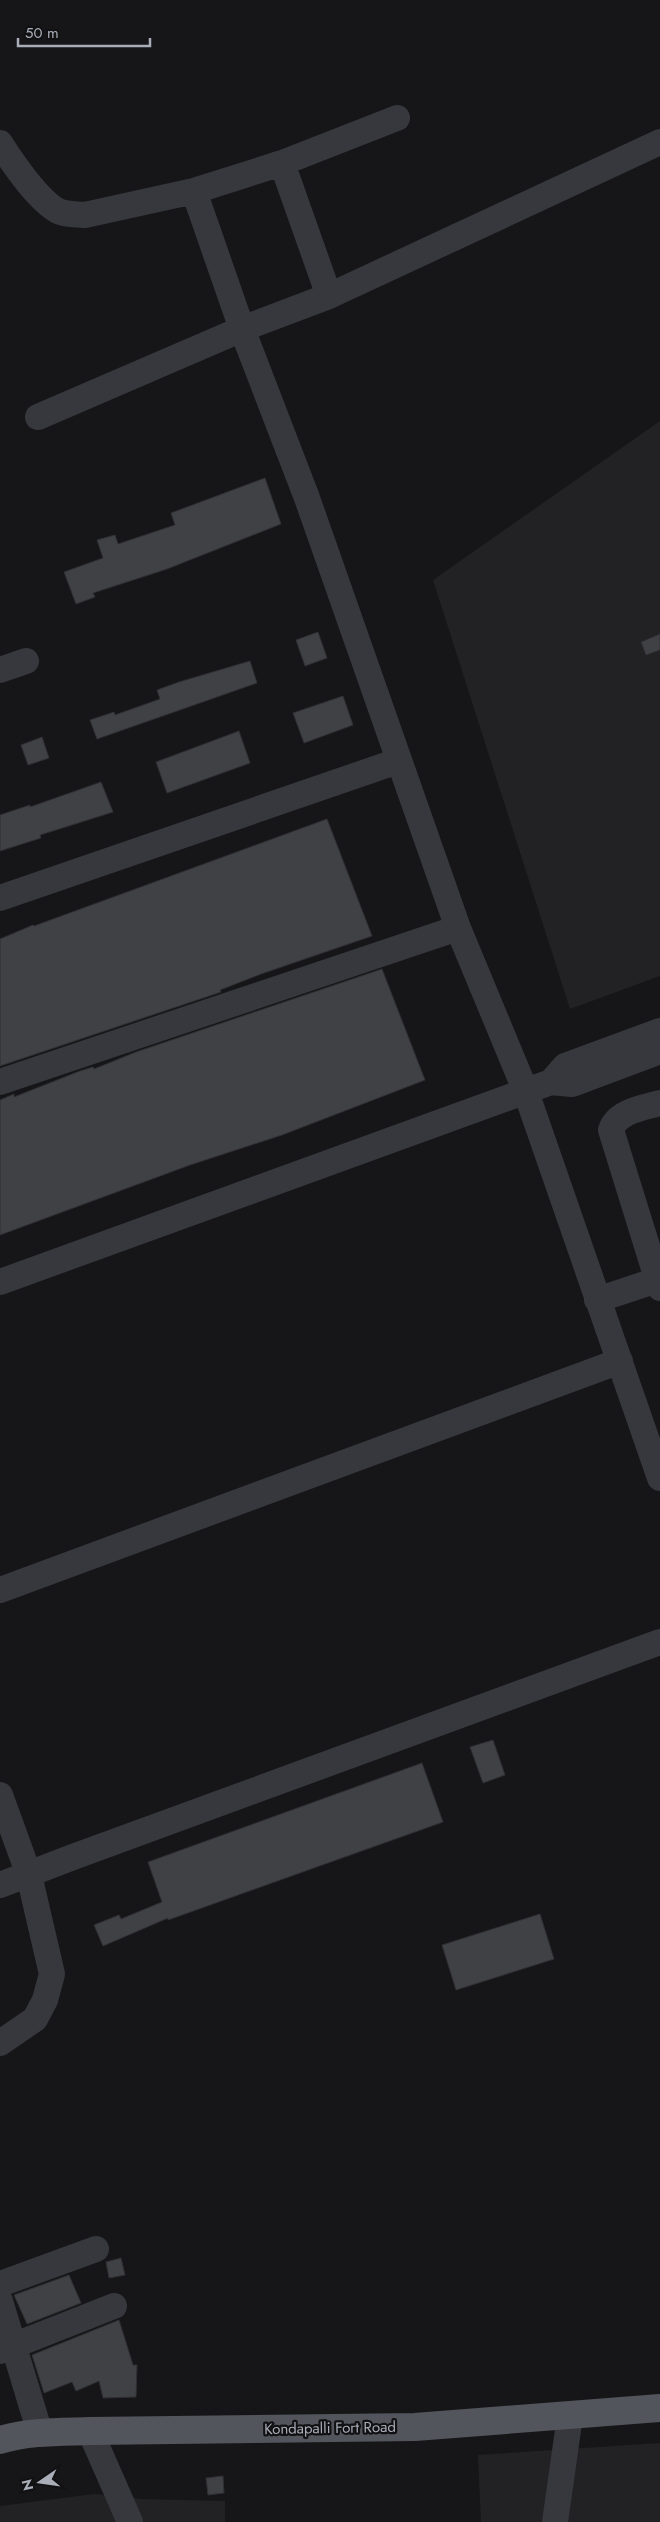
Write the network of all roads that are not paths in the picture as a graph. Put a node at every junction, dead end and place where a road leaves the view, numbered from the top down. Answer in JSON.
{"nodes":[{"id":1,"x":396,"y":118,"type":"dead end"},
{"id":2,"x":660,"y":142,"type":"edge"},
{"id":3,"x":0,"y":143,"type":"edge"},
{"id":4,"x":282,"y":163,"type":"junction"},
{"id":5,"x":194,"y":191,"type":"junction"},
{"id":6,"x":329,"y":296,"type":"junction"},
{"id":7,"x":242,"y":329,"type":"junction"},
{"id":8,"x":38,"y":417,"type":"dead end"},
{"id":9,"x":26,"y":661,"type":"dead end"},
{"id":10,"x":0,"y":670,"type":"edge"},
{"id":11,"x":398,"y":761,"type":"junction"},
{"id":12,"x":0,"y":898,"type":"edge"},
{"id":13,"x":458,"y":928,"type":"junction"},
{"id":14,"x":660,"y":1031,"type":"edge"},
{"id":15,"x":660,"y":1051,"type":"edge"},
{"id":16,"x":0,"y":1082,"type":"edge"},
{"id":17,"x":551,"y":1082,"type":"junction"},
{"id":18,"x":526,"y":1092,"type":"junction"},
{"id":19,"x":660,"y":1103,"type":"edge"},
{"id":20,"x":0,"y":1282,"type":"edge"},
{"id":21,"x":659,"y":1282,"type":"edge"},
{"id":22,"x":597,"y":1300,"type":"junction"},
{"id":23,"x":620,"y":1361,"type":"junction"},
{"id":24,"x":660,"y":1478,"type":"edge"},
{"id":25,"x":0,"y":1590,"type":"edge"},
{"id":26,"x":660,"y":1642,"type":"edge"},
{"id":27,"x":0,"y":1795,"type":"edge"},
{"id":28,"x":29,"y":1874,"type":"junction"},
{"id":29,"x":0,"y":1885,"type":"edge"},
{"id":30,"x":0,"y":2043,"type":"edge"},
{"id":31,"x":96,"y":2250,"type":"dead end"},
{"id":32,"x":0,"y":2284,"type":"edge"},
{"id":33,"x":0,"y":2301,"type":"edge"},
{"id":34,"x":114,"y":2306,"type":"dead end"},
{"id":35,"x":6,"y":2349,"type":"edge"},
{"id":36,"x":660,"y":2408,"type":"edge"},
{"id":37,"x":570,"y":2416,"type":"junction"},
{"id":38,"x":90,"y":2431,"type":"junction"},
{"id":39,"x":40,"y":2433,"type":"junction"},
{"id":40,"x":0,"y":2440,"type":"edge"},
{"id":41,"x":130,"y":2522,"type":"edge"},
{"id":42,"x":555,"y":2522,"type":"edge"}],
"edges":[{"from":1,"to":4,"type":"street"},
{"from":2,"to":6,"type":"street"},
{"from":3,"to":5,"type":"street"},
{"from":4,"to":5,"type":"street"},
{"from":4,"to":6,"type":"street"},
{"from":5,"to":7,"type":"street"},
{"from":6,"to":7,"type":"street"},
{"from":7,"to":8,"type":"street"},
{"from":7,"to":11,"type":"street"},
{"from":9,"to":10,"type":"street"},
{"from":11,"to":12,"type":"street"},
{"from":11,"to":13,"type":"street"},
{"from":13,"to":16,"type":"street"},
{"from":13,"to":18,"type":"street"},
{"from":14,"to":17,"type":"street"},
{"from":15,"to":17,"type":"street"},
{"from":17,"to":18,"type":"street"},
{"from":18,"to":20,"type":"street"},
{"from":18,"to":22,"type":"street"},
{"from":19,"to":21,"type":"street"},
{"from":21,"to":22,"type":"street"},
{"from":22,"to":23,"type":"street"},
{"from":23,"to":24,"type":"street"},
{"from":23,"to":25,"type":"street"},
{"from":26,"to":28,"type":"street"},
{"from":27,"to":28,"type":"street"},
{"from":28,"to":29,"type":"street"},
{"from":28,"to":30,"type":"street"},
{"from":31,"to":32,"type":"street"},
{"from":33,"to":35,"type":"street"},
{"from":34,"to":35,"type":"street"},
{"from":35,"to":39,"type":"street"},
{"from":36,"to":37,"type":"main road","name":"Kondapalli Fort Road"},
{"from":37,"to":38,"type":"main road","name":"Kondapalli Fort Road"},
{"from":37,"to":42,"type":"street"},
{"from":38,"to":39,"type":"main road","name":"Kondapalli Fort Road"},
{"from":38,"to":41,"type":"street"},
{"from":39,"to":40,"type":"main road","name":"Kondapalli Fort Road"}]}
